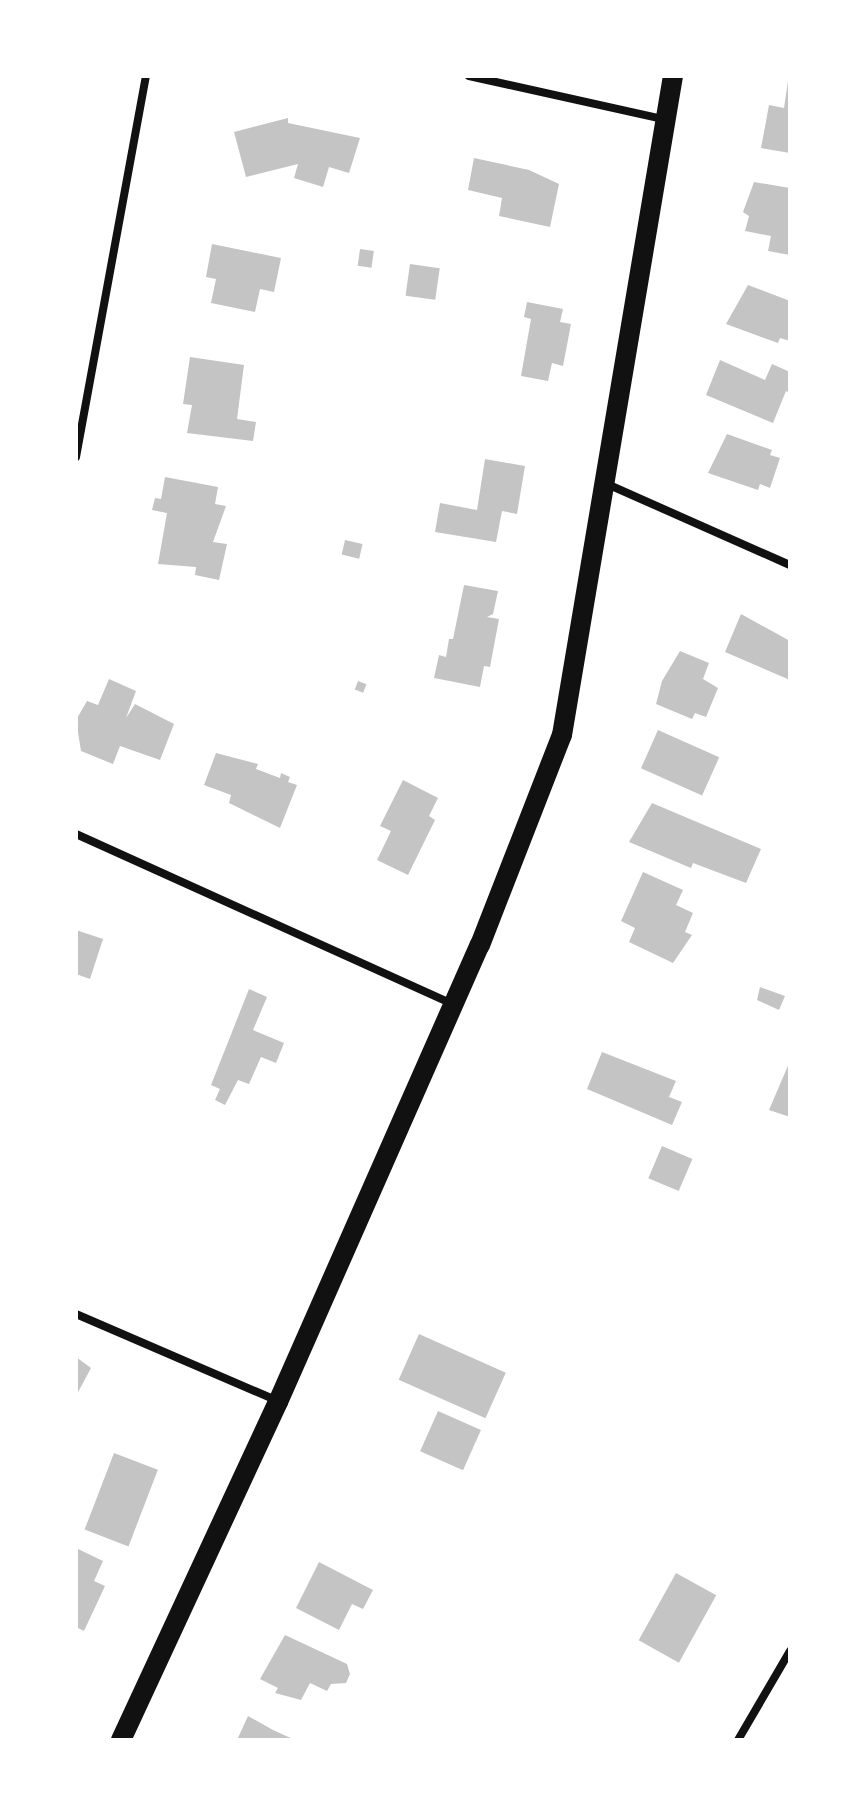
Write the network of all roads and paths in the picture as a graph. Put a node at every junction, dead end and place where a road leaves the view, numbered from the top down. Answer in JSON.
{"nodes":[{"id":1,"x":146,"y":76,"type":"edge"},
{"id":2,"x":469,"y":76,"type":"edge"},
{"id":3,"x":673,"y":76,"type":"edge"},
{"id":4,"x":664,"y":119,"type":"junction"},
{"id":5,"x":76,"y":457,"type":"edge"},
{"id":6,"x":606,"y":484,"type":"junction"},
{"id":7,"x":790,"y":565,"type":"edge"},
{"id":8,"x":76,"y":834,"type":"edge"},
{"id":9,"x":454,"y":1004,"type":"junction"},
{"id":10,"x":76,"y":1314,"type":"edge"},
{"id":11,"x":278,"y":1402,"type":"junction"},
{"id":12,"x":790,"y":1651,"type":"edge"},
{"id":13,"x":121,"y":1740,"type":"edge"},
{"id":14,"x":738,"y":1740,"type":"edge"}],
"edges":[{"from":1,"to":5,"type":"street"},
{"from":2,"to":4,"type":"street"},
{"from":3,"to":4,"type":"main road"},
{"from":4,"to":6,"type":"main road"},
{"from":6,"to":7,"type":"street"},
{"from":6,"to":9,"type":"main road"},
{"from":8,"to":9,"type":"street"},
{"from":9,"to":11,"type":"main road"},
{"from":10,"to":11,"type":"street"},
{"from":11,"to":13,"type":"main road"},
{"from":12,"to":14,"type":"street"}]}
